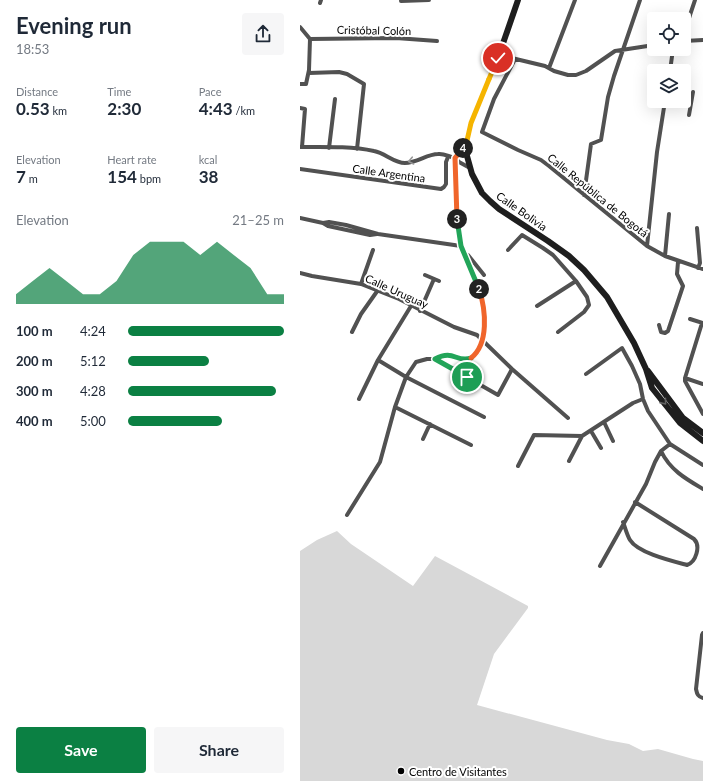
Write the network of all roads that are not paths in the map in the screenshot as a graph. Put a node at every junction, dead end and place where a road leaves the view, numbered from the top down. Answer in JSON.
{"nodes":[{"id":1,"x":429,"y":0,"type":"edge"},
{"id":2,"x":518,"y":0,"type":"edge"},
{"id":3,"x":575,"y":0,"type":"edge"},
{"id":4,"x":640,"y":0,"type":"edge"},
{"id":5,"x":695,"y":0,"type":"edge"},
{"id":6,"x":402,"y":2,"type":"dead end"},
{"id":7,"x":691,"y":12,"type":"edge"},
{"id":8,"x":300,"y":27,"type":"edge"},
{"id":9,"x":310,"y":39,"type":"junction"},
{"id":10,"x":703,"y":40,"type":"edge"},
{"id":11,"x":437,"y":41,"type":"dead end"},
{"id":12,"x":691,"y":41,"type":"edge"},
{"id":13,"x":647,"y":45,"type":"edge"},
{"id":14,"x":624,"y":49,"type":"junction"},
{"id":15,"x":499,"y":55,"type":"junction"},
{"id":16,"x":514,"y":59,"type":"junction"},
{"id":17,"x":549,"y":68,"type":"junction"},
{"id":18,"x":309,"y":73,"type":"junction"},
{"id":19,"x":300,"y":84,"type":"edge"},
{"id":20,"x":693,"y":92,"type":"dead end"},
{"id":21,"x":335,"y":100,"type":"dead end"},
{"id":22,"x":692,"y":102,"type":"joint"},
{"id":23,"x":302,"y":108,"type":"edge"},
{"id":24,"x":664,"y":108,"type":"edge"},
{"id":25,"x":689,"y":115,"type":"dead end"},
{"id":26,"x":466,"y":145,"type":"junction"},
{"id":27,"x":301,"y":147,"type":"edge"},
{"id":28,"x":329,"y":148,"type":"junction"},
{"id":29,"x":357,"y":149,"type":"junction"},
{"id":30,"x":448,"y":157,"type":"junction"},
{"id":31,"x":455,"y":158,"type":"junction"},
{"id":32,"x":470,"y":168,"type":"junction"},
{"id":33,"x":300,"y":169,"type":"edge"},
{"id":34,"x":584,"y":195,"type":"junction"},
{"id":35,"x":669,"y":214,"type":"dead end"},
{"id":36,"x":300,"y":218,"type":"edge"},
{"id":37,"x":697,"y":228,"type":"dead end"},
{"id":38,"x":548,"y":241,"type":"junction"},
{"id":39,"x":461,"y":246,"type":"junction"},
{"id":40,"x":646,"y":246,"type":"junction"},
{"id":41,"x":544,"y":248,"type":"junction"},
{"id":42,"x":373,"y":250,"type":"dead end"},
{"id":43,"x":508,"y":250,"type":"dead end"},
{"id":44,"x":463,"y":253,"type":"junction"},
{"id":45,"x":665,"y":256,"type":"junction"},
{"id":46,"x":678,"y":262,"type":"junction"},
{"id":47,"x":701,"y":269,"type":"edge"},
{"id":48,"x":300,"y":273,"type":"edge"},
{"id":49,"x":425,"y":275,"type":"dead end"},
{"id":50,"x":484,"y":275,"type":"dead end"},
{"id":51,"x":576,"y":281,"type":"junction"},
{"id":52,"x":361,"y":284,"type":"junction"},
{"id":53,"x":378,"y":290,"type":"junction"},
{"id":54,"x":411,"y":306,"type":"junction"},
{"id":55,"x":537,"y":306,"type":"dead end"},
{"id":56,"x":420,"y":311,"type":"junction"},
{"id":57,"x":690,"y":319,"type":"dead end"},
{"id":58,"x":702,"y":323,"type":"edge"},
{"id":59,"x":659,"y":325,"type":"dead end"},
{"id":60,"x":352,"y":332,"type":"dead end"},
{"id":61,"x":558,"y":332,"type":"dead end"},
{"id":62,"x":482,"y":340,"type":"junction"},
{"id":63,"x":435,"y":359,"type":"junction"},
{"id":64,"x":378,"y":360,"type":"junction"},
{"id":65,"x":646,"y":368,"type":"junction"},
{"id":66,"x":512,"y":369,"type":"junction"},
{"id":67,"x":586,"y":374,"type":"dead end"},
{"id":68,"x":406,"y":377,"type":"junction"},
{"id":69,"x":685,"y":378,"type":"junction"},
{"id":70,"x":703,"y":384,"type":"edge"},
{"id":71,"x":359,"y":398,"type":"dead end"},
{"id":72,"x":643,"y":399,"type":"junction"},
{"id":73,"x":395,"y":407,"type":"junction"},
{"id":74,"x":703,"y":414,"type":"edge"},
{"id":75,"x":484,"y":417,"type":"dead end"},
{"id":76,"x":568,"y":418,"type":"dead end"},
{"id":77,"x":604,"y":422,"type":"junction"},
{"id":78,"x":430,"y":424,"type":"junction"},
{"id":79,"x":591,"y":431,"type":"junction"},
{"id":80,"x":703,"y":433,"type":"edge"},
{"id":81,"x":582,"y":436,"type":"junction"},
{"id":82,"x":423,"y":439,"type":"dead end"},
{"id":83,"x":614,"y":441,"type":"dead end"},
{"id":84,"x":703,"y":441,"type":"edge"},
{"id":85,"x":670,"y":444,"type":"junction"},
{"id":86,"x":471,"y":445,"type":"dead end"},
{"id":87,"x":601,"y":448,"type":"dead end"},
{"id":88,"x":661,"y":451,"type":"junction"},
{"id":89,"x":570,"y":461,"type":"dead end"},
{"id":90,"x":703,"y":465,"type":"edge"},
{"id":91,"x":518,"y":466,"type":"dead end"},
{"id":92,"x":703,"y":489,"type":"edge"},
{"id":93,"x":635,"y":502,"type":"junction"},
{"id":94,"x":347,"y":515,"type":"dead end"},
{"id":95,"x":623,"y":522,"type":"junction"},
{"id":96,"x":600,"y":566,"type":"dead end"},
{"id":97,"x":703,"y":633,"type":"edge"},
{"id":98,"x":703,"y":698,"type":"edge"}],
"edges":[{"from":1,"to":6,"type":"street"},
{"from":2,"to":15,"type":"main road","name":"Calle Bolivia"},
{"from":3,"to":17,"type":"street"},
{"from":4,"to":14,"type":"street"},
{"from":5,"to":7,"type":"street"},
{"from":8,"to":9,"type":"street"},
{"from":9,"to":11,"type":"street","name":"Cristóbal Colón"},
{"from":9,"to":18,"type":"street"},
{"from":10,"to":12,"type":"street"},
{"from":13,"to":14,"type":"street"},
{"from":14,"to":17,"type":"street"},
{"from":14,"to":34,"type":"street"},
{"from":15,"to":16,"type":"street"},
{"from":15,"to":26,"type":"main road","name":"Calle Bolivia"},
{"from":16,"to":17,"type":"street"},
{"from":16,"to":34,"type":"street","name":"Calle República de Bogotá"},
{"from":18,"to":19,"type":"street"},
{"from":18,"to":29,"type":"street"},
{"from":20,"to":22,"type":"street"},
{"from":21,"to":28,"type":"street"},
{"from":22,"to":25,"type":"street"},
{"from":23,"to":27,"type":"street"},
{"from":24,"to":40,"type":"street"},
{"from":26,"to":31,"type":"street"},
{"from":26,"to":32,"type":"main road","name":"Calle Bolivia"},
{"from":27,"to":28,"type":"street"},
{"from":28,"to":29,"type":"street"},
{"from":30,"to":29,"type":"street","one_way":true},
{"from":30,"to":31,"type":"street"},
{"from":30,"to":33,"type":"street","name":"Calle Argentina"},
{"from":31,"to":32,"type":"street"},
{"from":31,"to":39,"type":"street"},
{"from":32,"to":38,"type":"main road","name":"Calle Bolivia"},
{"from":34,"to":40,"type":"street","name":"Calle República de Bogotá"},
{"from":35,"to":45,"type":"street"},
{"from":36,"to":39,"type":"street"},
{"from":37,"to":47,"type":"street"},
{"from":38,"to":41,"type":"street"},
{"from":38,"to":65,"type":"main road","name":"Calle Bolivia"},
{"from":39,"to":44,"type":"street"},
{"from":40,"to":45,"type":"street","name":"Calle República de Bogotá"},
{"from":41,"to":43,"type":"street"},
{"from":41,"to":51,"type":"street"},
{"from":42,"to":52,"type":"street"},
{"from":44,"to":50,"type":"street"},
{"from":44,"to":62,"type":"street"},
{"from":45,"to":46,"type":"street","name":"Calle República de Bogotá"},
{"from":46,"to":47,"type":"street","name":"Calle República de Bogotá"},
{"from":46,"to":59,"type":"street"},
{"from":48,"to":52,"type":"street","name":"Calle Uruguay"},
{"from":49,"to":56,"type":"street"},
{"from":51,"to":55,"type":"street"},
{"from":51,"to":61,"type":"street"},
{"from":52,"to":53,"type":"street","name":"Calle Uruguay"},
{"from":53,"to":54,"type":"street","name":"Calle Uruguay"},
{"from":53,"to":60,"type":"street"},
{"from":54,"to":56,"type":"street","name":"Calle Uruguay"},
{"from":54,"to":64,"type":"street"},
{"from":56,"to":62,"type":"street","name":"Calle Uruguay"},
{"from":57,"to":58,"type":"street"},
{"from":58,"to":69,"type":"street"},
{"from":62,"to":63,"type":"street"},
{"from":62,"to":66,"type":"street","name":"Calle Uruguay"},
{"from":63,"to":66,"type":"street"},
{"from":63,"to":68,"type":"street"},
{"from":64,"to":68,"type":"street"},
{"from":64,"to":71,"type":"street"},
{"from":65,"to":80,"type":"main road"},
{"from":65,"to":84,"type":"main road","one_way":true},
{"from":66,"to":76,"type":"street","name":"Calle Uruguay"},
{"from":67,"to":72,"type":"street"},
{"from":68,"to":73,"type":"street"},
{"from":68,"to":75,"type":"street"},
{"from":69,"to":70,"type":"street"},
{"from":69,"to":74,"type":"street"},
{"from":72,"to":77,"type":"street"},
{"from":72,"to":85,"type":"street"},
{"from":73,"to":78,"type":"street"},
{"from":73,"to":94,"type":"street"},
{"from":77,"to":79,"type":"street"},
{"from":77,"to":83,"type":"street"},
{"from":78,"to":82,"type":"street"},
{"from":78,"to":86,"type":"street"},
{"from":79,"to":81,"type":"street"},
{"from":79,"to":87,"type":"street"},
{"from":81,"to":89,"type":"street"},
{"from":81,"to":91,"type":"street"},
{"from":85,"to":88,"type":"street"},
{"from":85,"to":90,"type":"street"},
{"from":88,"to":92,"type":"street"},
{"from":88,"to":93,"type":"street"},
{"from":93,"to":95,"type":"street"},
{"from":93,"to":95,"type":"street"},
{"from":95,"to":96,"type":"street"},
{"from":97,"to":98,"type":"street"}]}
